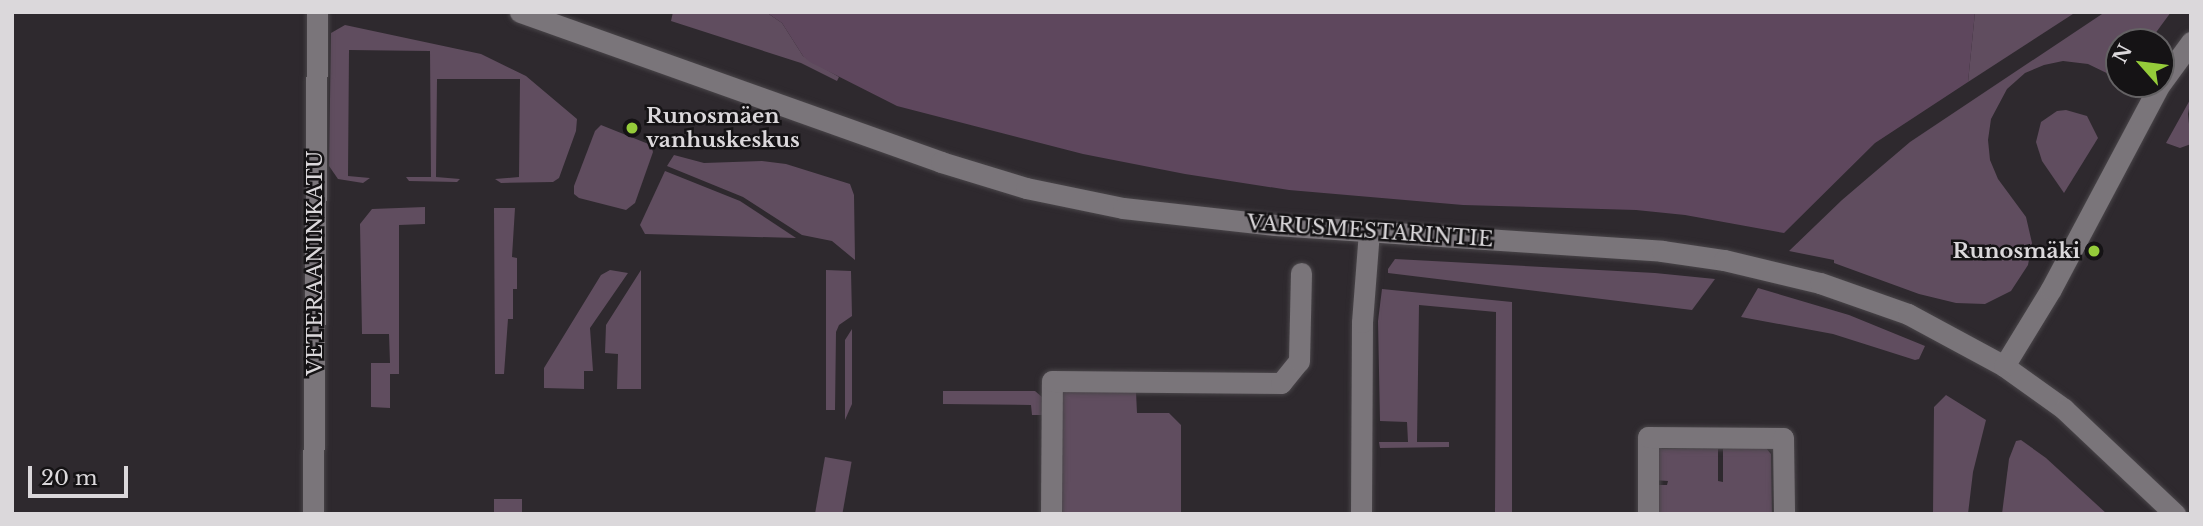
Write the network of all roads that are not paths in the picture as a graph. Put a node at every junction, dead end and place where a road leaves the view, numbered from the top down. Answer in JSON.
{"nodes":[{"id":1,"x":317,"y":12,"type":"edge"},
{"id":2,"x":520,"y":12,"type":"edge"},
{"id":3,"x":2191,"y":42,"type":"edge"},
{"id":4,"x":2175,"y":64,"type":"edge"},
{"id":5,"x":2153,"y":98,"type":"edge"},
{"id":6,"x":1369,"y":231,"type":"junction"},
{"id":7,"x":1301,"y":273,"type":"dead end"},
{"id":8,"x":2004,"y":366,"type":"junction"},
{"id":9,"x":313,"y":514,"type":"edge"},
{"id":10,"x":1051,"y":514,"type":"edge"},
{"id":11,"x":1361,"y":514,"type":"edge"},
{"id":12,"x":1648,"y":514,"type":"edge"},
{"id":13,"x":1784,"y":514,"type":"edge"},
{"id":14,"x":2175,"y":514,"type":"edge"}],
"edges":[{"from":1,"to":9,"type":"street","name":"VETERAANINKATU"},
{"from":2,"to":6,"type":"street","name":"VARUSMESTARINTIE"},
{"from":3,"to":4,"type":"street"},
{"from":5,"to":8,"type":"street"},
{"from":6,"to":8,"type":"street","name":"VARUSMESTARINTIE"},
{"from":6,"to":11,"type":"street"},
{"from":7,"to":10,"type":"street"},
{"from":8,"to":14,"type":"street","name":"VARUSMESTARINTIE"},
{"from":12,"to":13,"type":"street"}]}
